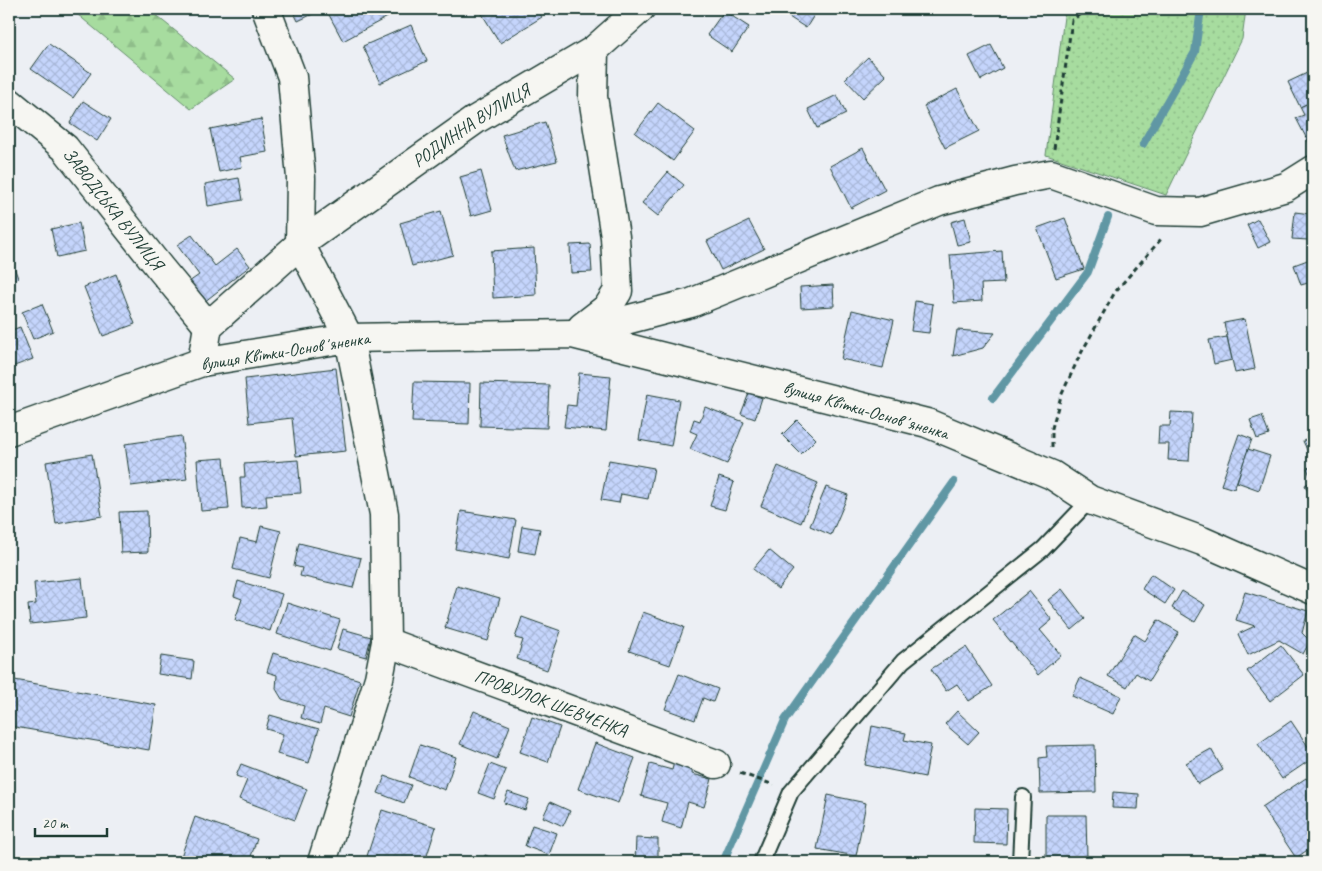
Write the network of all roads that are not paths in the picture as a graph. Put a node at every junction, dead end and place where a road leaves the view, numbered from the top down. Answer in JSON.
{"nodes":[{"id":1,"x":266,"y":9,"type":"edge"},
{"id":2,"x":640,"y":9,"type":"edge"},
{"id":3,"x":594,"y":50,"type":"junction"},
{"id":4,"x":9,"y":102,"type":"edge"},
{"id":5,"x":1313,"y":170,"type":"edge"},
{"id":6,"x":300,"y":244,"type":"junction"},
{"id":7,"x":208,"y":326,"type":"junction"},
{"id":8,"x":572,"y":334,"type":"junction"},
{"id":9,"x":349,"y":338,"type":"junction"},
{"id":10,"x":202,"y":362,"type":"junction"},
{"id":11,"x":9,"y":431,"type":"edge"},
{"id":12,"x":1090,"y":500,"type":"junction"},
{"id":13,"x":1313,"y":590,"type":"edge"},
{"id":14,"x":386,"y":642,"type":"junction"},
{"id":15,"x":716,"y":764,"type":"road end"},
{"id":16,"x":1024,"y":797,"type":"dead end"},
{"id":17,"x":330,"y":858,"type":"edge"},
{"id":18,"x":761,"y":862,"type":"edge"},
{"id":19,"x":1020,"y":862,"type":"edge"}],
"edges":[{"from":1,"to":6,"type":"street"},
{"from":2,"to":3,"type":"street","name":"РОДИННА ВУЛИЦЯ"},
{"from":3,"to":6,"type":"street","name":"РОДИННА ВУЛИЦЯ"},
{"from":3,"to":8,"type":"street"},
{"from":4,"to":7,"type":"street","name":"ЗАВОДСЬКА ВУЛИЦЯ"},
{"from":5,"to":8,"type":"street","name":"вулиця Квітки-Основʼяненка"},
{"from":6,"to":7,"type":"street","name":"РОДИННА ВУЛИЦЯ"},
{"from":6,"to":9,"type":"street"},
{"from":7,"to":10,"type":"street"},
{"from":8,"to":9,"type":"street","name":"вулиця Квітки-Основʼяненка"},
{"from":8,"to":12,"type":"street","name":"вулиця Квітки-Основʼяненка"},
{"from":9,"to":10,"type":"street","name":"вулиця Квітки-Основʼяненка"},
{"from":9,"to":14,"type":"street"},
{"from":10,"to":11,"type":"street","name":"вулиця Квітки-Основʼяненка"},
{"from":12,"to":13,"type":"street","name":"вулиця Квітки-Основʼяненка"},
{"from":12,"to":18,"type":"lane"},
{"from":14,"to":15,"type":"street","name":"ПРОВУЛОК ШЕВЧЕНКА"},
{"from":14,"to":17,"type":"street"},
{"from":16,"to":19,"type":"lane"}]}
